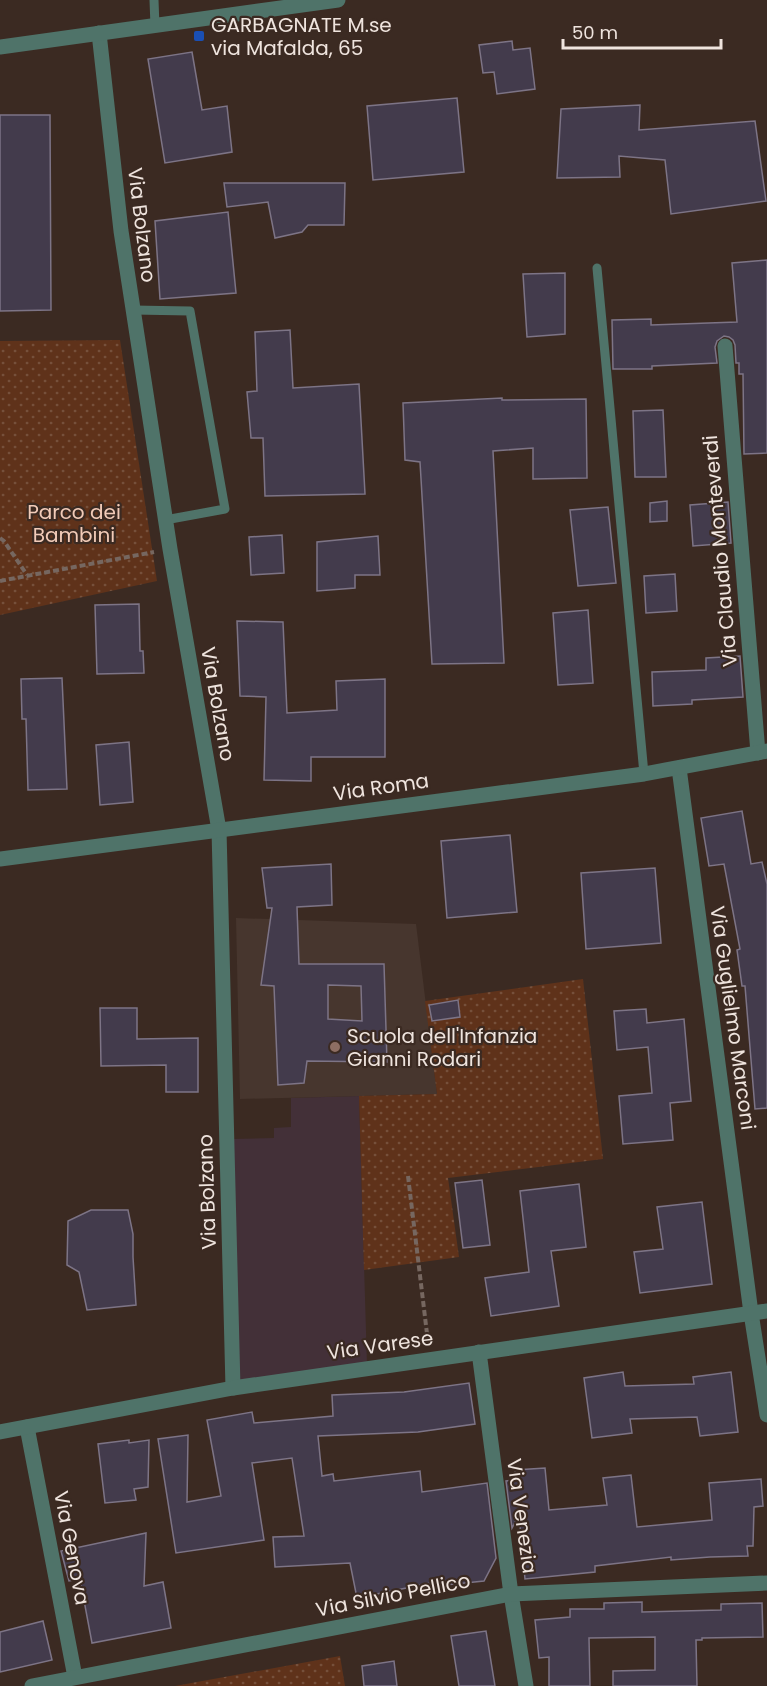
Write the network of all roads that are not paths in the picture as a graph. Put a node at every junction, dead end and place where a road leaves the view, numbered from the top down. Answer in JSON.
{"nodes":[{"id":1,"x":154,"y":0,"type":"edge"},
{"id":2,"x":338,"y":0,"type":"edge"},
{"id":3,"x":155,"y":26,"type":"junction"},
{"id":4,"x":99,"y":33,"type":"junction"},
{"id":5,"x":0,"y":47,"type":"edge"},
{"id":6,"x":597,"y":268,"type":"dead end"},
{"id":7,"x":133,"y":310,"type":"junction"},
{"id":8,"x":724,"y":346,"type":"dead end"},
{"id":9,"x":165,"y":520,"type":"junction"},
{"id":10,"x":763,"y":752,"type":"edge"},
{"id":11,"x":680,"y":768,"type":"junction"},
{"id":12,"x":644,"y":774,"type":"junction"},
{"id":13,"x":219,"y":830,"type":"junction"},
{"id":14,"x":0,"y":859,"type":"edge"},
{"id":15,"x":759,"y":1312,"type":"edge"},
{"id":16,"x":479,"y":1352,"type":"junction"},
{"id":17,"x":233,"y":1388,"type":"junction"},
{"id":18,"x":767,"y":1415,"type":"edge"},
{"id":19,"x":27,"y":1427,"type":"junction"},
{"id":20,"x":0,"y":1432,"type":"edge"},
{"id":21,"x":767,"y":1583,"type":"edge"},
{"id":22,"x":512,"y":1594,"type":"junction"},
{"id":23,"x":75,"y":1677,"type":"junction"},
{"id":24,"x":32,"y":1686,"type":"edge"},
{"id":25,"x":526,"y":1686,"type":"edge"}],
"edges":[{"from":1,"to":3,"type":"lane"},
{"from":2,"to":3,"type":"street"},
{"from":3,"to":4,"type":"street"},
{"from":4,"to":5,"type":"street"},
{"from":4,"to":7,"type":"street","name":"Via Bolzano"},
{"from":6,"to":12,"type":"lane"},
{"from":7,"to":9,"type":"street","name":"Via Bolzano"},
{"from":7,"to":9,"type":"lane"},
{"from":8,"to":10,"type":"street","name":"Via Claudio Monteverdi"},
{"from":9,"to":13,"type":"street","name":"Via Bolzano"},
{"from":10,"to":11,"type":"street","name":"Via Roma"},
{"from":11,"to":12,"type":"street","name":"Via Roma"},
{"from":11,"to":15,"type":"street","name":"Via Guglielmo Marconi"},
{"from":12,"to":13,"type":"street","name":"Via Roma"},
{"from":13,"to":14,"type":"street","name":"Via Roma"},
{"from":13,"to":17,"type":"street","name":"Via Bolzano"},
{"from":15,"to":16,"type":"street","name":"Via Varese"},
{"from":15,"to":18,"type":"street","name":"Via Guglielmo Marconi"},
{"from":16,"to":17,"type":"street","name":"Via Varese"},
{"from":16,"to":22,"type":"street","name":"Via Venezia"},
{"from":17,"to":19,"type":"street","name":"Via Varese"},
{"from":19,"to":20,"type":"street","name":"Via Varese"},
{"from":19,"to":23,"type":"street","name":"Via Genova"},
{"from":21,"to":22,"type":"street","name":"Via Silvio Pellico"},
{"from":22,"to":23,"type":"street","name":"Via Silvio Pellico"},
{"from":22,"to":25,"type":"street","name":"Via Venezia"},
{"from":23,"to":24,"type":"street","name":"Via Silvio Pellico"}]}
